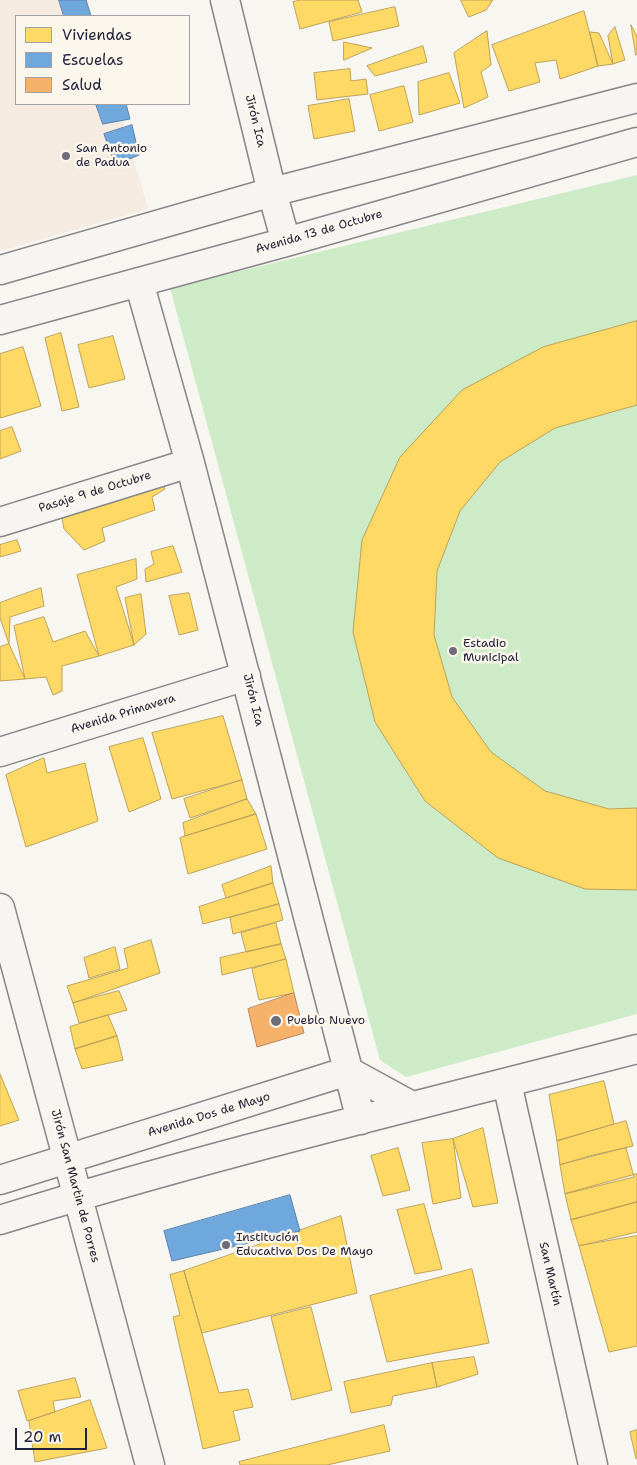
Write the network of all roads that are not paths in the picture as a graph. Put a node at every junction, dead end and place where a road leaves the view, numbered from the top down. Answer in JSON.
{"nodes":[{"id":1,"x":225,"y":0,"type":"edge"},
{"id":2,"x":637,"y":98,"type":"edge"},
{"id":3,"x":637,"y":142,"type":"edge"},
{"id":4,"x":272,"y":192,"type":"junction"},
{"id":5,"x":286,"y":242,"type":"junction"},
{"id":6,"x":0,"y":270,"type":"edge"},
{"id":7,"x":139,"y":282,"type":"junction"},
{"id":8,"x":0,"y":320,"type":"edge"},
{"id":9,"x":190,"y":462,"type":"junction"},
{"id":10,"x":0,"y":522,"type":"edge"},
{"id":11,"x":246,"y":676,"type":"junction"},
{"id":12,"x":0,"y":752,"type":"edge"},
{"id":13,"x":0,"y":908,"type":"edge"},
{"id":14,"x":637,"y":1049,"type":"edge"},
{"id":15,"x":348,"y":1071,"type":"junction"},
{"id":16,"x":507,"y":1083,"type":"junction"},
{"id":17,"x":412,"y":1106,"type":"junction"},
{"id":18,"x":361,"y":1120,"type":"junction"},
{"id":19,"x":68,"y":1158,"type":"junction"},
{"id":20,"x":0,"y":1180,"type":"edge"},
{"id":21,"x":78,"y":1196,"type":"junction"},
{"id":22,"x":0,"y":1220,"type":"edge"},
{"id":23,"x":150,"y":1465,"type":"edge"},
{"id":24,"x":593,"y":1465,"type":"edge"}],
"edges":[{"from":1,"to":4,"type":"street","name":"Jirón Ica"},
{"from":2,"to":4,"type":"street"},
{"from":3,"to":5,"type":"street","name":"Avenida 13 de Octubre"},
{"from":4,"to":5,"type":"street","name":"Jirón Ica"},
{"from":4,"to":6,"type":"street"},
{"from":5,"to":7,"type":"street","name":"Avenida 13 de Octubre"},
{"from":7,"to":8,"type":"street","name":"Avenida 13 de Octubre"},
{"from":7,"to":9,"type":"street","name":"Jirón Ica"},
{"from":9,"to":10,"type":"street","name":"Pasaje 9 de Octubre"},
{"from":9,"to":11,"type":"street","name":"Jirón Ica"},
{"from":11,"to":12,"type":"street","name":"Avenida Primavera"},
{"from":11,"to":15,"type":"street","name":"Jirón Ica"},
{"from":13,"to":19,"type":"street","name":"Jirón San Martin de Porres"},
{"from":14,"to":16,"type":"street"},
{"from":15,"to":17,"type":"street"},
{"from":15,"to":18,"type":"street","name":"Jirón Ica"},
{"from":15,"to":19,"type":"street","name":"Avenida Dos de Mayo"},
{"from":16,"to":17,"type":"street"},
{"from":16,"to":24,"type":"street","name":"San Martín"},
{"from":17,"to":18,"type":"street"},
{"from":18,"to":21,"type":"street"},
{"from":19,"to":20,"type":"street","name":"Avenida Dos de Mayo"},
{"from":19,"to":21,"type":"street","name":"Jirón San Martin de Porres"},
{"from":21,"to":22,"type":"street"},
{"from":21,"to":23,"type":"street","name":"Jirón San Martin de Porres"}]}
